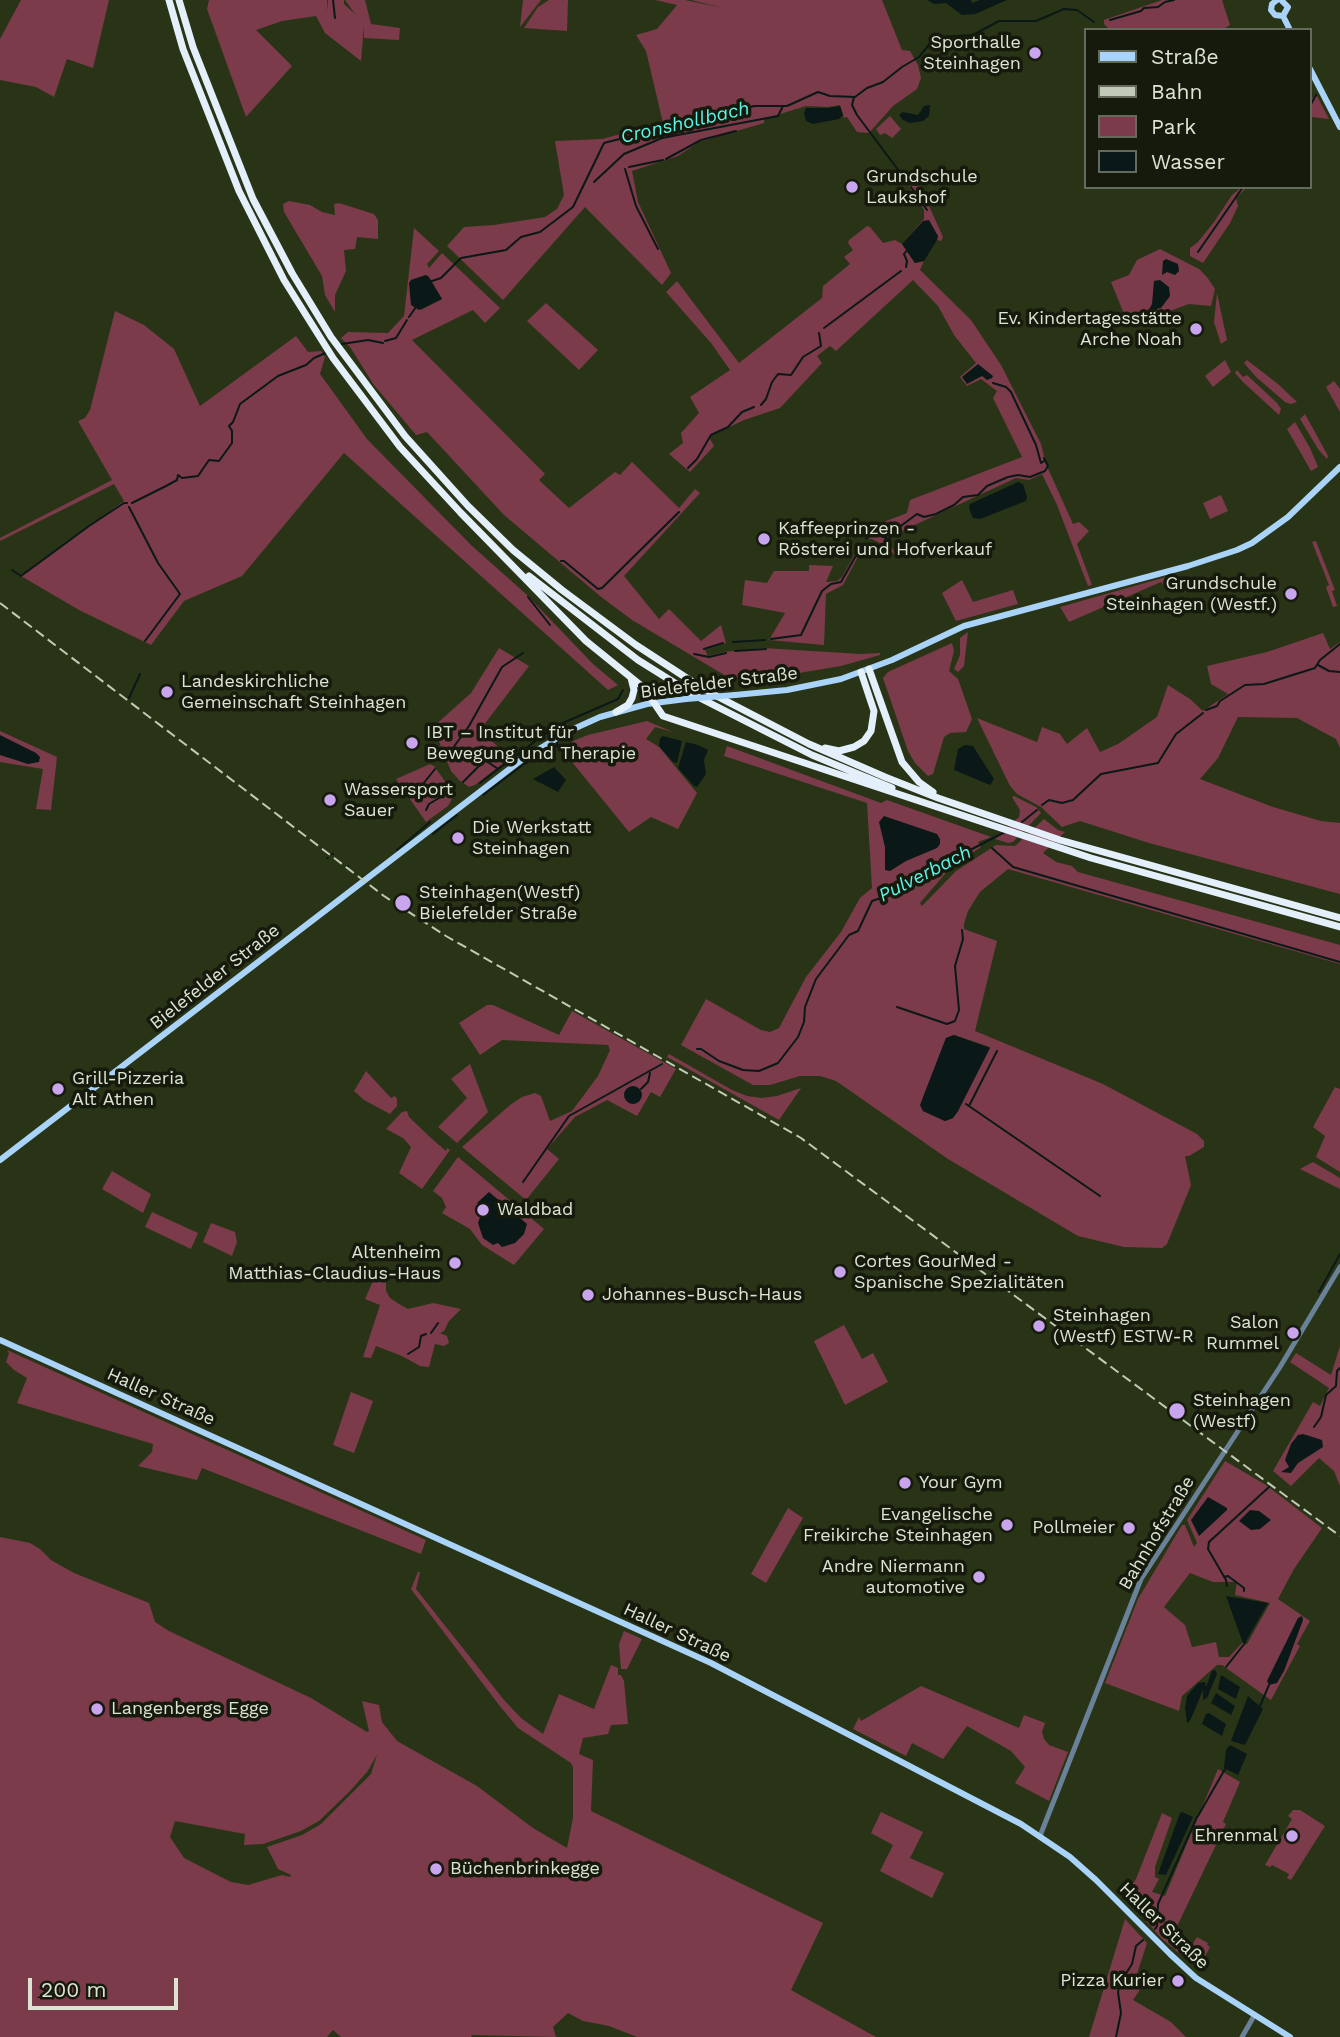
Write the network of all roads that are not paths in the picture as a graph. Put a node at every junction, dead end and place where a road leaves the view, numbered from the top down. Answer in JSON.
{"nodes":[{"id":1,"x":169,"y":0,"type":"edge"},
{"id":2,"x":179,"y":0,"type":"edge"},
{"id":3,"x":1277,"y":0,"type":"edge"},
{"id":4,"x":1283,"y":16,"type":"junction"},
{"id":5,"x":1289,"y":28,"type":"edge"},
{"id":6,"x":1312,"y":73,"type":"edge"},
{"id":7,"x":1340,"y":127,"type":"edge"},
{"id":8,"x":1340,"y":467,"type":"edge"},
{"id":9,"x":507,"y":558,"type":"junction"},
{"id":10,"x":865,"y":671,"type":"junction"},
{"id":11,"x":630,"y":677,"type":"junction"},
{"id":12,"x":656,"y":703,"type":"junction"},
{"id":13,"x":616,"y":712,"type":"junction"},
{"id":14,"x":809,"y":744,"type":"junction"},
{"id":15,"x":958,"y":805,"type":"junction"},
{"id":16,"x":934,"y":806,"type":"junction"},
{"id":17,"x":1340,"y":918,"type":"edge"},
{"id":18,"x":1340,"y":927,"type":"edge"},
{"id":19,"x":0,"y":1160,"type":"edge"},
{"id":20,"x":1340,"y":1267,"type":"edge"},
{"id":21,"x":0,"y":1340,"type":"edge"},
{"id":22,"x":1040,"y":1836,"type":"junction"},
{"id":23,"x":1254,"y":2016,"type":"junction"},
{"id":24,"x":1242,"y":2037,"type":"edge"},
{"id":25,"x":1290,"y":2037,"type":"edge"}],
"edges":[{"from":1,"to":9,"type":"highway"},
{"from":2,"to":14,"type":"highway"},
{"from":3,"to":4,"type":"main road"},
{"from":3,"to":4,"type":"main road"},
{"from":4,"to":5,"type":"main road"},
{"from":6,"to":7,"type":"main road"},
{"from":8,"to":10,"type":"main road","name":"Bielefelder Straße"},
{"from":9,"to":11,"type":"highway"},
{"from":9,"to":16,"type":"highway"},
{"from":10,"to":12,"type":"main road","name":"Bielefelder Straße","bridge":true},
{"from":10,"to":14,"type":"highway"},
{"from":10,"to":15,"type":"highway"},
{"from":11,"to":12,"type":"highway"},
{"from":11,"to":13,"type":"highway"},
{"from":12,"to":13,"type":"main road","name":"Bielefelder Straße"},
{"from":12,"to":16,"type":"highway"},
{"from":13,"to":19,"type":"main road","name":"Bielefelder Straße"},
{"from":14,"to":15,"type":"highway"},
{"from":15,"to":17,"type":"highway"},
{"from":16,"to":18,"type":"highway"},
{"from":20,"to":22,"type":"street","name":"Bahnhofstraße"},
{"from":21,"to":22,"type":"main road","name":"Haller Straße"},
{"from":22,"to":23,"type":"main road","name":"Haller Straße"},
{"from":23,"to":24,"type":"street"},
{"from":23,"to":25,"type":"main road","name":"Haller Straße"}]}
